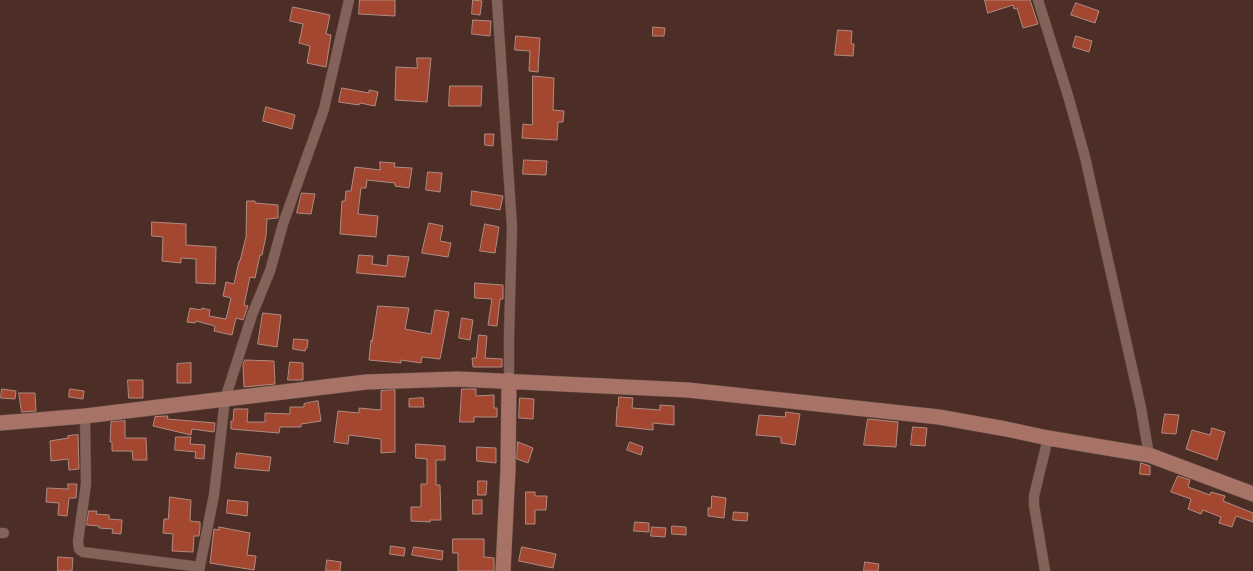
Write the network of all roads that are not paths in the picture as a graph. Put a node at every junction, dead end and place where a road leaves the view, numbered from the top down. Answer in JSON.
{"nodes":[{"id":1,"x":349,"y":0,"type":"edge"},
{"id":2,"x":497,"y":0,"type":"edge"},
{"id":3,"x":1038,"y":0,"type":"edge"},
{"id":4,"x":509,"y":380,"type":"junction"},
{"id":5,"x":225,"y":399,"type":"junction"},
{"id":6,"x":85,"y":416,"type":"junction"},
{"id":7,"x":0,"y":424,"type":"edge"},
{"id":8,"x":1048,"y":438,"type":"junction"},
{"id":9,"x":1149,"y":455,"type":"junction"},
{"id":10,"x":1253,"y":494,"type":"edge"},
{"id":11,"x":200,"y":569,"type":"edge"},
{"id":12,"x":503,"y":571,"type":"edge"},
{"id":13,"x":1045,"y":571,"type":"edge"}],
"edges":[{"from":1,"to":5,"type":"street"},
{"from":2,"to":4,"type":"street"},
{"from":3,"to":9,"type":"street"},
{"from":4,"to":5,"type":"street"},
{"from":4,"to":8,"type":"street"},
{"from":4,"to":12,"type":"street"},
{"from":5,"to":6,"type":"street"},
{"from":5,"to":11,"type":"street"},
{"from":6,"to":7,"type":"street"},
{"from":6,"to":11,"type":"street"},
{"from":8,"to":9,"type":"street"},
{"from":8,"to":13,"type":"street"},
{"from":9,"to":10,"type":"street"}]}
